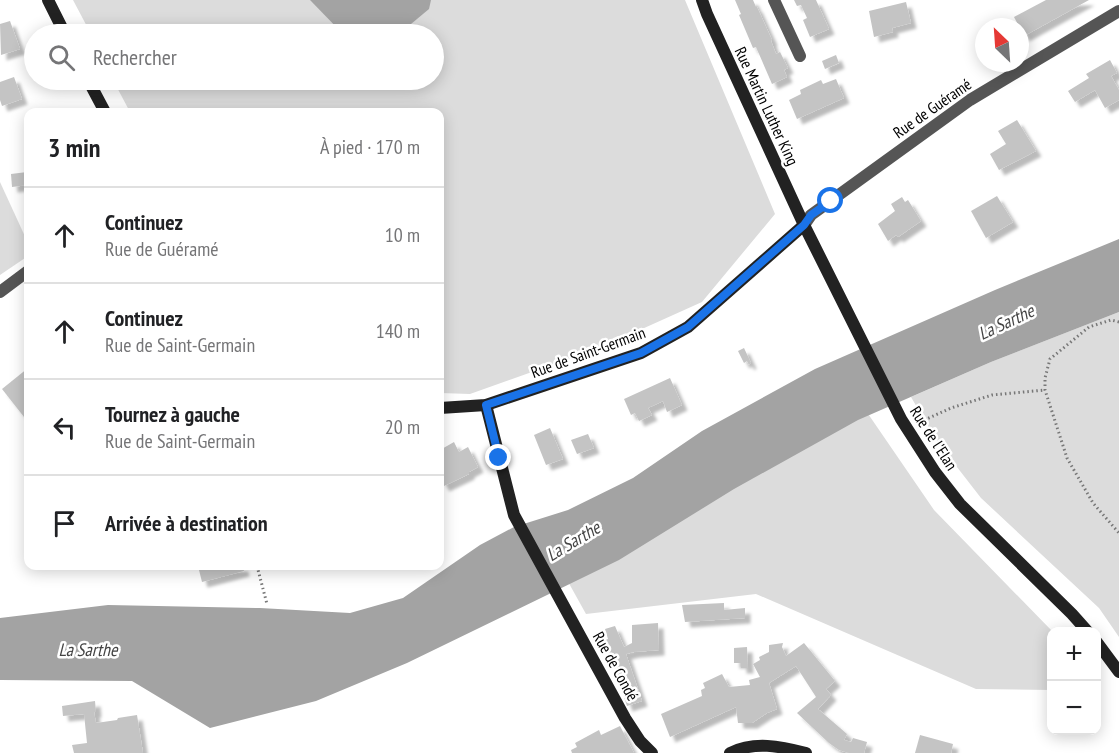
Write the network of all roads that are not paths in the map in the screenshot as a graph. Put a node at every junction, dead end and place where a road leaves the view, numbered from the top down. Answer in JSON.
{"nodes":[{"id":1,"x":48,"y":0,"type":"edge"},
{"id":2,"x":702,"y":0,"type":"edge"},
{"id":3,"x":774,"y":0,"type":"edge"},
{"id":4,"x":1119,"y":11,"type":"edge"},
{"id":5,"x":60,"y":24,"type":"edge"},
{"id":6,"x":800,"y":56,"type":"dead end"},
{"id":7,"x":93,"y":90,"type":"edge"},
{"id":8,"x":103,"y":108,"type":"edge"},
{"id":9,"x":804,"y":225,"type":"junction"},
{"id":10,"x":24,"y":274,"type":"edge"},
{"id":11,"x":0,"y":292,"type":"edge"},
{"id":12,"x":486,"y":405,"type":"junction"},
{"id":13,"x":444,"y":408,"type":"edge"},
{"id":14,"x":1084,"y":627,"type":"edge"},
{"id":15,"x":1101,"y":648,"type":"edge"},
{"id":16,"x":1119,"y":672,"type":"edge"},
{"id":17,"x":651,"y":753,"type":"edge"},
{"id":18,"x":730,"y":753,"type":"edge"},
{"id":19,"x":806,"y":753,"type":"edge"}],
"edges":[{"from":1,"to":5,"type":"street"},
{"from":2,"to":9,"type":"street","name":"Rue Martin Luther King"},
{"from":3,"to":6,"type":"street"},
{"from":4,"to":9,"type":"street","name":"Rue de Guéramé"},
{"from":7,"to":8,"type":"street"},
{"from":9,"to":12,"type":"street","name":"Rue de Saint-Germain"},
{"from":9,"to":14,"type":"street","name":"Rue de l'Elan"},
{"from":10,"to":11,"type":"street"},
{"from":12,"to":13,"type":"street","name":"Rue de Saint-Germain"},
{"from":12,"to":17,"type":"street","name":"Rue de Condé"},
{"from":15,"to":16,"type":"street"},
{"from":18,"to":19,"type":"street"}]}
